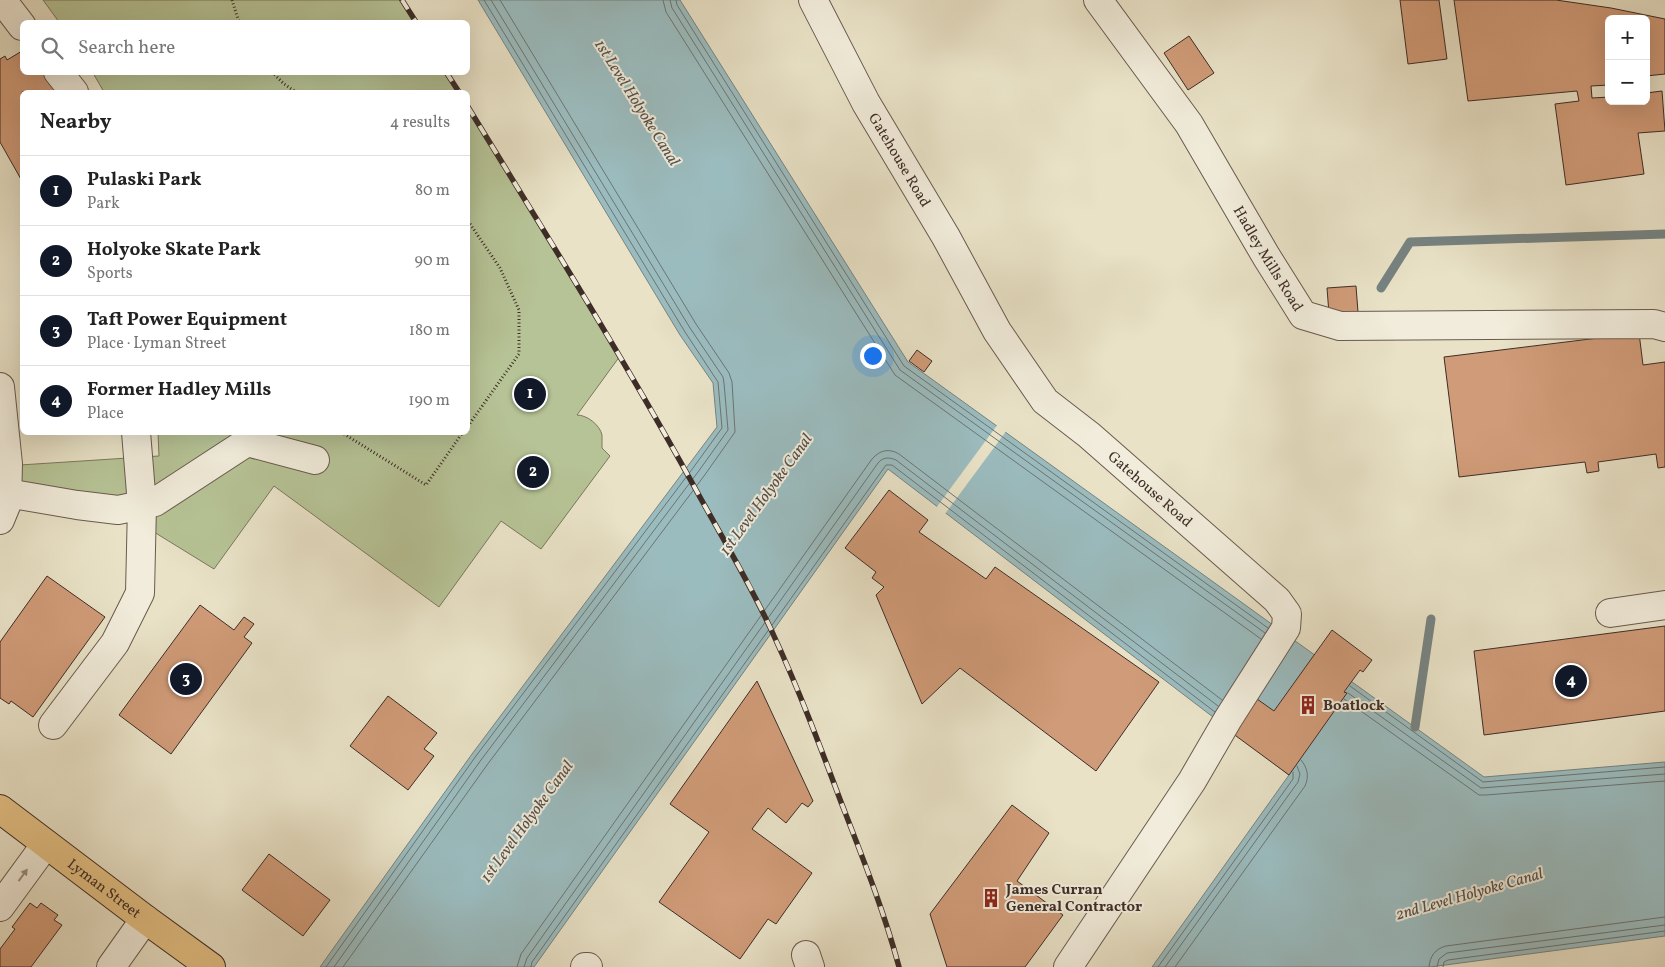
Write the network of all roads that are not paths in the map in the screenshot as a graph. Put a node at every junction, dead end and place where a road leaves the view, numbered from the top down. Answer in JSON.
{"nodes":[{"id":1,"x":2,"y":0,"type":"edge"},
{"id":2,"x":813,"y":0,"type":"edge"},
{"id":3,"x":1098,"y":0,"type":"edge"},
{"id":4,"x":20,"y":23,"type":"edge"},
{"id":5,"x":60,"y":75,"type":"edge"},
{"id":6,"x":72,"y":90,"type":"edge"},
{"id":7,"x":1665,"y":327,"type":"edge"},
{"id":8,"x":0,"y":387,"type":"edge"},
{"id":9,"x":136,"y":435,"type":"edge"},
{"id":10,"x":315,"y":460,"type":"dead end"},
{"id":11,"x":7,"y":493,"type":"junction"},
{"id":12,"x":142,"y":505,"type":"junction"},
{"id":13,"x":0,"y":520,"type":"edge"},
{"id":14,"x":1665,"y":605,"type":"edge"},
{"id":15,"x":1610,"y":613,"type":"dead end"},
{"id":16,"x":53,"y":725,"type":"dead end"},
{"id":17,"x":0,"y":809,"type":"edge"},
{"id":18,"x":46,"y":844,"type":"junction"},
{"id":19,"x":0,"y":907,"type":"edge"},
{"id":20,"x":145,"y":919,"type":"junction"},
{"id":21,"x":111,"y":967,"type":"edge"},
{"id":22,"x":211,"y":967,"type":"edge"},
{"id":23,"x":1068,"y":967,"type":"edge"}],
"edges":[{"from":1,"to":4,"type":"street"},
{"from":2,"to":23,"type":"street","name":"Gatehouse Road"},
{"from":3,"to":7,"type":"street","name":"Hadley Mills Road"},
{"from":5,"to":6,"type":"street"},
{"from":8,"to":11,"type":"street"},
{"from":9,"to":12,"type":"street"},
{"from":10,"to":12,"type":"street"},
{"from":11,"to":12,"type":"street"},
{"from":11,"to":13,"type":"street"},
{"from":12,"to":16,"type":"street"},
{"from":14,"to":15,"type":"street"},
{"from":17,"to":18,"type":"main road","name":"Lyman Street"},
{"from":19,"to":18,"type":"street","one_way":true},
{"from":18,"to":20,"type":"main road","name":"Lyman Street"},
{"from":20,"to":21,"type":"street"},
{"from":20,"to":22,"type":"main road","name":"Lyman Street"}]}
